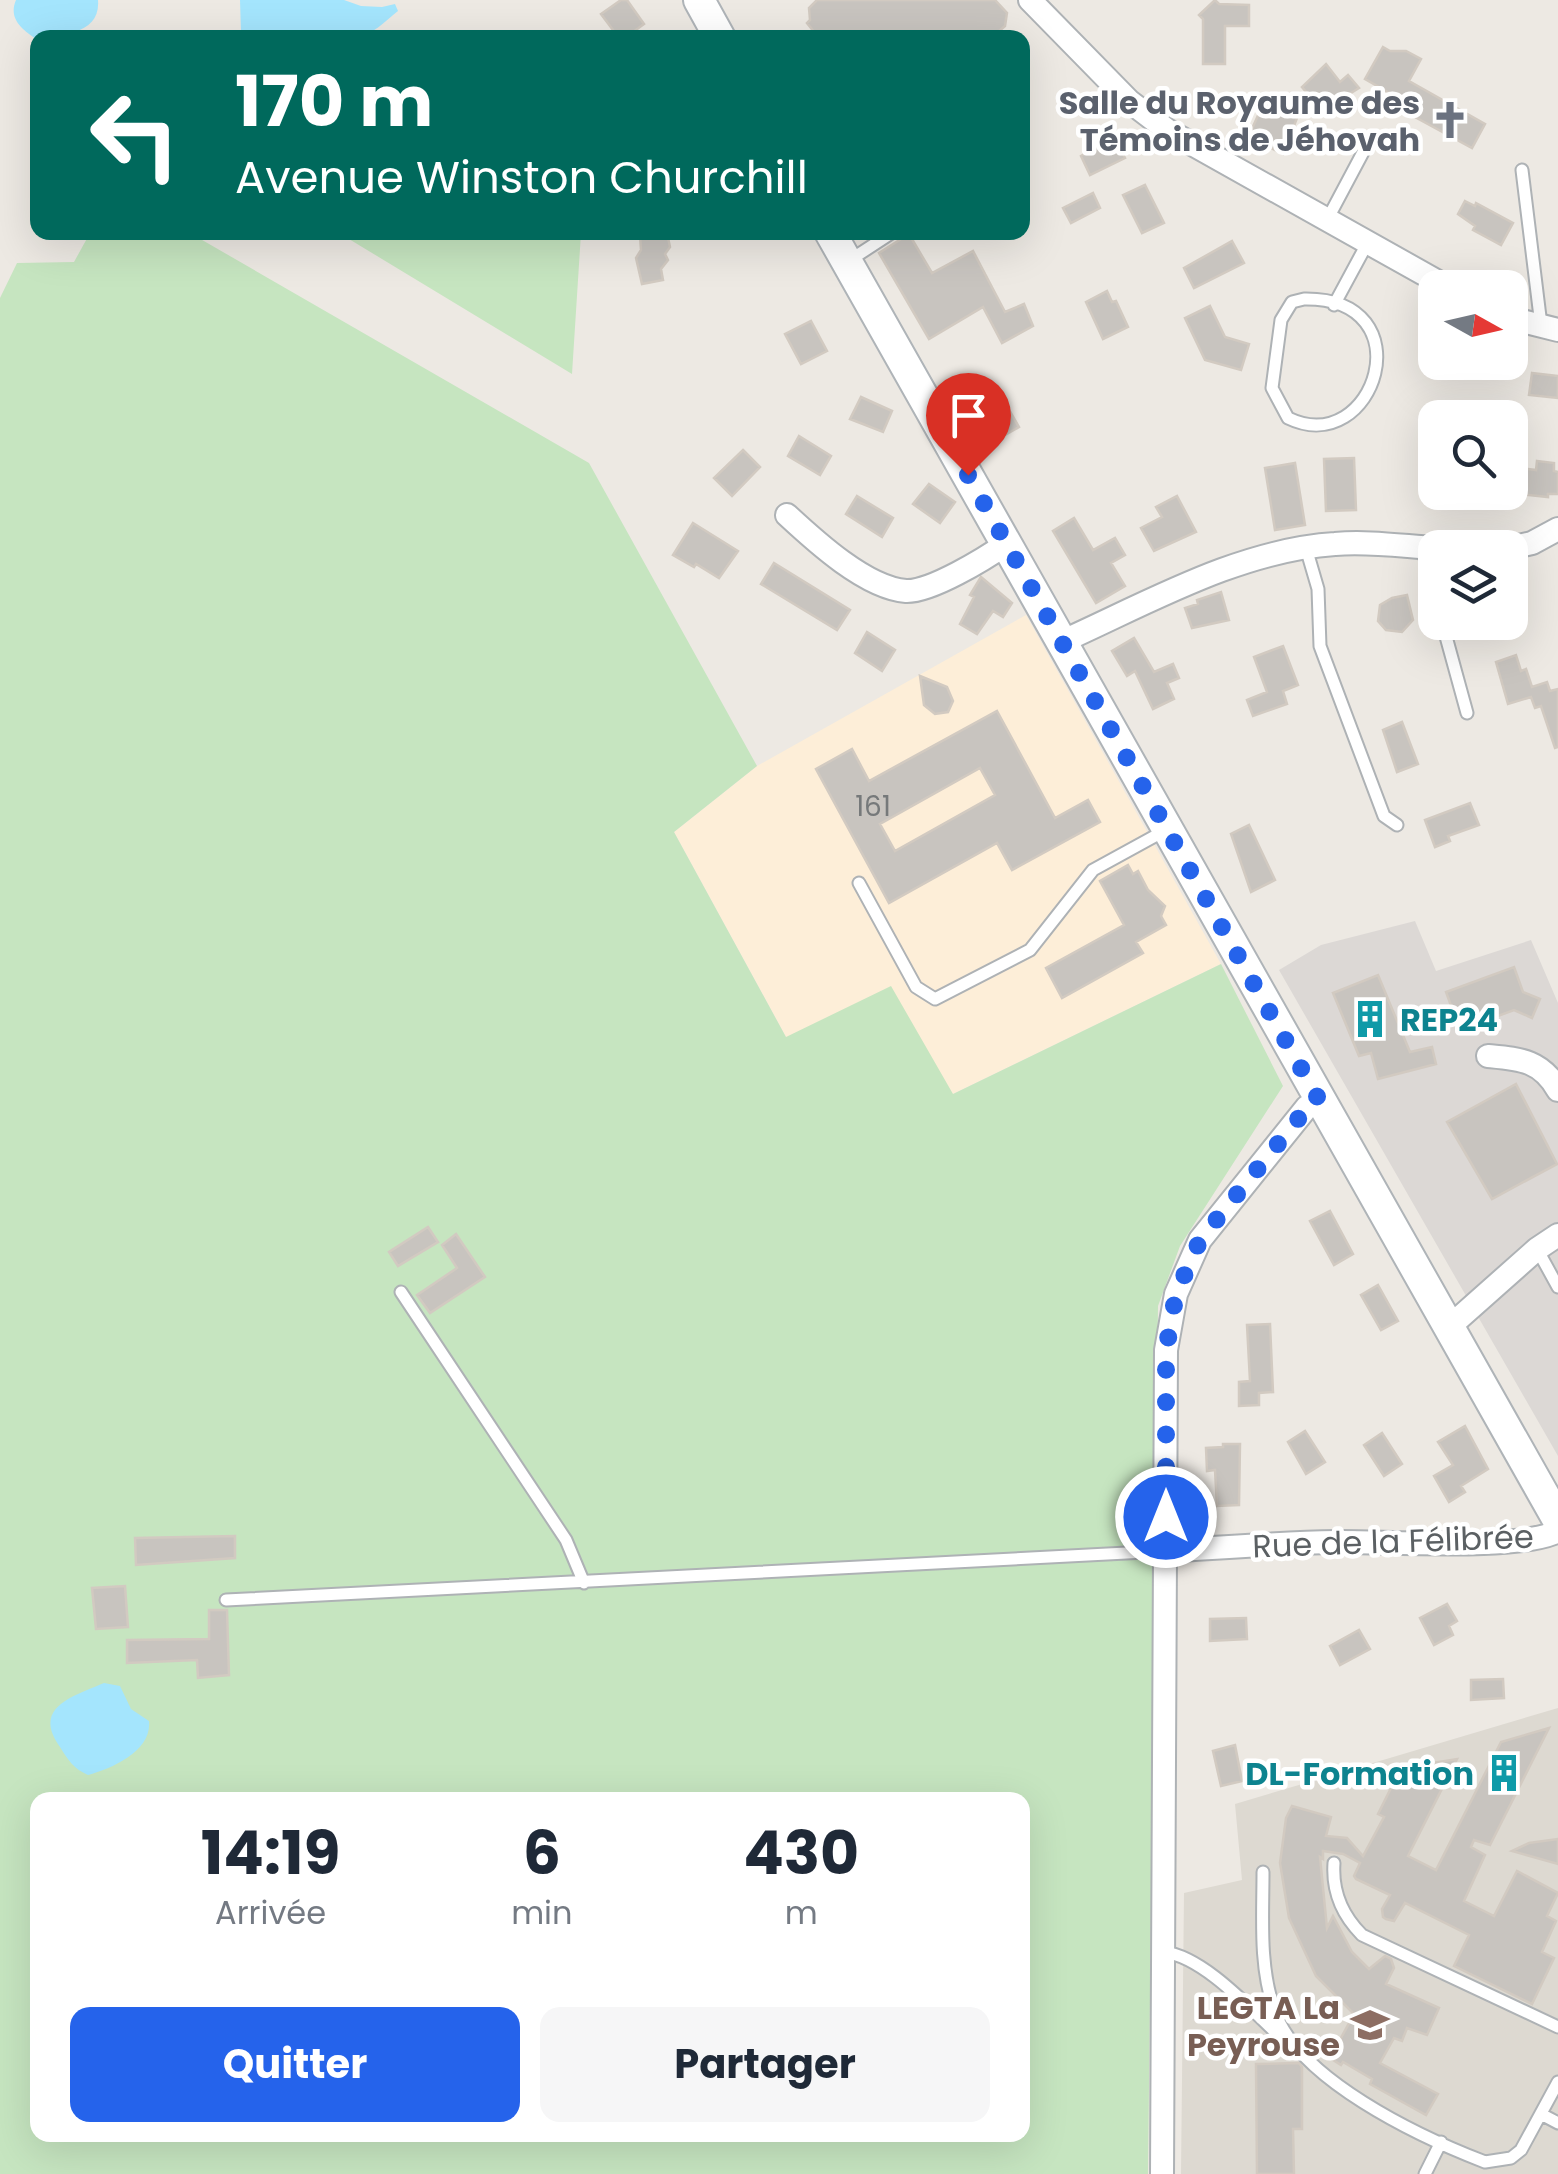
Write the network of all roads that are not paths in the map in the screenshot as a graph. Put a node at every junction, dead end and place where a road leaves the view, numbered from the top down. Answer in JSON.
{"nodes":[{"id":1,"x":699,"y":0,"type":"edge"},
{"id":2,"x":1030,"y":0,"type":"edge"},
{"id":3,"x":716,"y":30,"type":"edge"},
{"id":4,"x":1370,"y":141,"type":"dead end"},
{"id":5,"x":1522,"y":170,"type":"dead end"},
{"id":6,"x":1327,"y":220,"type":"junction"},
{"id":7,"x":835,"y":240,"type":"edge"},
{"id":8,"x":881,"y":240,"type":"edge"},
{"id":9,"x":1368,"y":242,"type":"junction"},
{"id":10,"x":847,"y":262,"type":"junction"},
{"id":11,"x":1418,"y":270,"type":"edge"},
{"id":12,"x":1334,"y":305,"type":"junction"},
{"id":13,"x":1550,"y":329,"type":"edge"},
{"id":14,"x":787,"y":514,"type":"dead end"},
{"id":15,"x":1558,"y":529,"type":"edge"},
{"id":16,"x":1006,"y":544,"type":"junction"},
{"id":17,"x":1528,"y":544,"type":"edge"},
{"id":18,"x":1306,"y":548,"type":"junction"},
{"id":19,"x":1418,"y":548,"type":"edge"},
{"id":20,"x":1447,"y":640,"type":"edge"},
{"id":21,"x":1061,"y":642,"type":"junction"},
{"id":22,"x":1467,"y":713,"type":"dead end"},
{"id":23,"x":1397,"y":826,"type":"dead end"},
{"id":24,"x":1166,"y":830,"type":"junction"},
{"id":25,"x":859,"y":883,"type":"dead end"},
{"id":26,"x":1488,"y":1056,"type":"dead end"},
{"id":27,"x":1558,"y":1090,"type":"edge"},
{"id":28,"x":1319,"y":1100,"type":"junction"},
{"id":29,"x":1558,"y":1236,"type":"edge"},
{"id":30,"x":1537,"y":1249,"type":"junction"},
{"id":31,"x":1558,"y":1287,"type":"edge"},
{"id":32,"x":402,"y":1292,"type":"dead end"},
{"id":33,"x":1448,"y":1328,"type":"junction"},
{"id":34,"x":1558,"y":1520,"type":"edge"},
{"id":35,"x":1558,"y":1531,"type":"edge"},
{"id":36,"x":1166,"y":1551,"type":"junction"},
{"id":37,"x":584,"y":1583,"type":"junction"},
{"id":38,"x":226,"y":1600,"type":"dead end"},
{"id":39,"x":1334,"y":1863,"type":"dead end"},
{"id":40,"x":1263,"y":1872,"type":"dead end"},
{"id":41,"x":1163,"y":1952,"type":"junction"},
{"id":42,"x":1558,"y":2027,"type":"edge"},
{"id":43,"x":1295,"y":2049,"type":"junction"},
{"id":44,"x":1558,"y":2082,"type":"edge"},
{"id":45,"x":1541,"y":2114,"type":"junction"},
{"id":46,"x":1558,"y":2123,"type":"edge"},
{"id":47,"x":1441,"y":2142,"type":"junction"},
{"id":48,"x":1162,"y":2174,"type":"edge"},
{"id":49,"x":1426,"y":2174,"type":"edge"}],
"edges":[{"from":1,"to":3,"type":"main road"},
{"from":2,"to":6,"type":"street"},
{"from":4,"to":6,"type":"lane"},
{"from":5,"to":13,"type":"lane"},
{"from":6,"to":9,"type":"street"},
{"from":7,"to":10,"type":"main road"},
{"from":8,"to":10,"type":"lane"},
{"from":9,"to":11,"type":"street"},
{"from":9,"to":12,"type":"lane"},
{"from":10,"to":16,"type":"main road"},
{"from":12,"to":12,"type":"lane"},
{"from":14,"to":16,"type":"street"},
{"from":15,"to":17,"type":"street"},
{"from":16,"to":21,"type":"main road"},
{"from":18,"to":19,"type":"street"},
{"from":18,"to":21,"type":"street"},
{"from":18,"to":23,"type":"lane"},
{"from":20,"to":22,"type":"lane"},
{"from":21,"to":24,"type":"main road"},
{"from":24,"to":25,"type":"lane"},
{"from":24,"to":28,"type":"main road"},
{"from":26,"to":27,"type":"street"},
{"from":28,"to":33,"type":"main road"},
{"from":28,"to":36,"type":"street"},
{"from":29,"to":30,"type":"street"},
{"from":30,"to":31,"type":"lane"},
{"from":30,"to":33,"type":"street"},
{"from":32,"to":37,"type":"lane"},
{"from":33,"to":34,"type":"main road"},
{"from":35,"to":36,"type":"street","name":"Rue de la Félibrée"},
{"from":36,"to":37,"type":"lane"},
{"from":36,"to":41,"type":"street"},
{"from":37,"to":38,"type":"lane"},
{"from":39,"to":42,"type":"lane"},
{"from":40,"to":43,"type":"lane"},
{"from":41,"to":43,"type":"lane"},
{"from":41,"to":48,"type":"street"},
{"from":43,"to":47,"type":"lane"},
{"from":44,"to":45,"type":"lane"},
{"from":45,"to":46,"type":"lane"},
{"from":45,"to":47,"type":"lane"},
{"from":47,"to":49,"type":"lane"}]}
